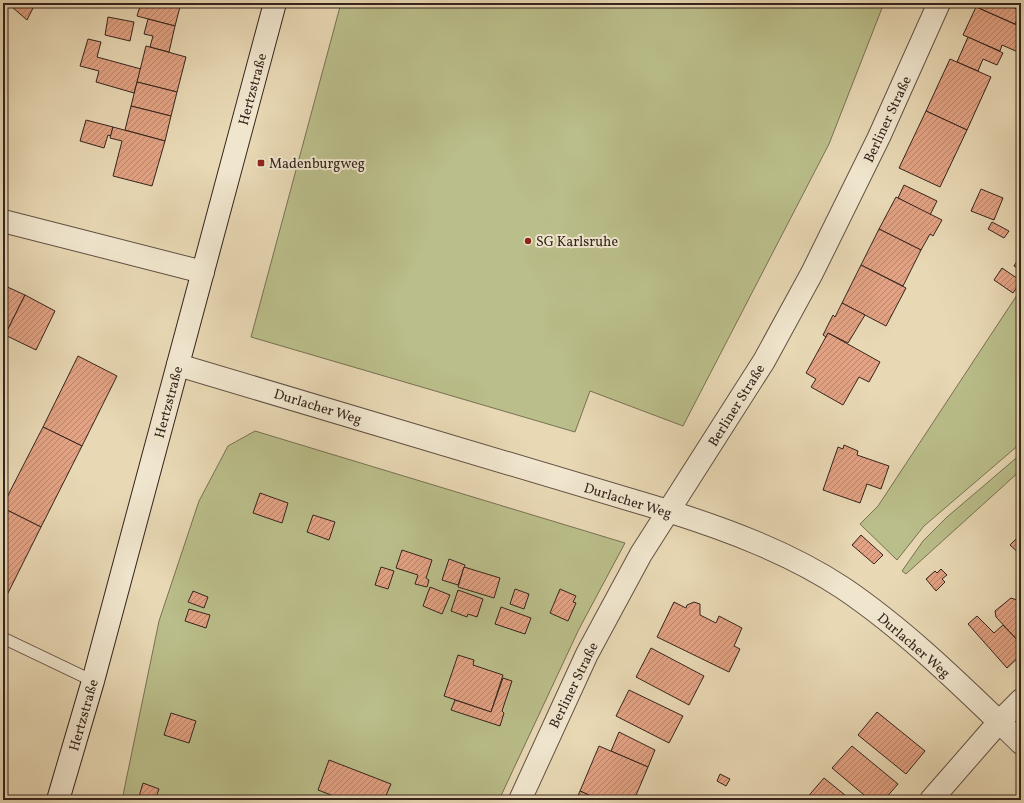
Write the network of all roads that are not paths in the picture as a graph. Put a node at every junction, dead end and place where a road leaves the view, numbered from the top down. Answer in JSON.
{"nodes":[{"id":1,"x":275,"y":3,"type":"edge"},
{"id":2,"x":939,"y":3,"type":"edge"},
{"id":3,"x":3,"y":221,"type":"edge"},
{"id":4,"x":203,"y":272,"type":"junction"},
{"id":5,"x":178,"y":365,"type":"junction"},
{"id":6,"x":668,"y":511,"type":"junction"},
{"id":7,"x":3,"y":638,"type":"edge"},
{"id":8,"x":94,"y":681,"type":"junction"},
{"id":9,"x":1021,"y":700,"type":"edge"},
{"id":10,"x":999,"y":722,"type":"junction"},
{"id":11,"x":1021,"y":743,"type":"edge"},
{"id":12,"x":58,"y":800,"type":"edge"},
{"id":13,"x":520,"y":800,"type":"edge"},
{"id":14,"x":931,"y":800,"type":"edge"}],
"edges":[{"from":1,"to":4,"type":"street","name":"Hertzstraße"},
{"from":2,"to":6,"type":"street","name":"Berliner Straße"},
{"from":3,"to":4,"type":"street"},
{"from":4,"to":5,"type":"street","name":"Hertzstraße"},
{"from":5,"to":6,"type":"street","name":"Durlacher Weg"},
{"from":5,"to":8,"type":"street","name":"Hertzstraße"},
{"from":6,"to":10,"type":"street","name":"Durlacher Weg"},
{"from":6,"to":13,"type":"street","name":"Berliner Straße"},
{"from":7,"to":8,"type":"lane"},
{"from":8,"to":12,"type":"street","name":"Hertzstraße"},
{"from":9,"to":10,"type":"street"},
{"from":10,"to":11,"type":"street","name":"Durlacher Weg"},
{"from":10,"to":14,"type":"street"}]}
